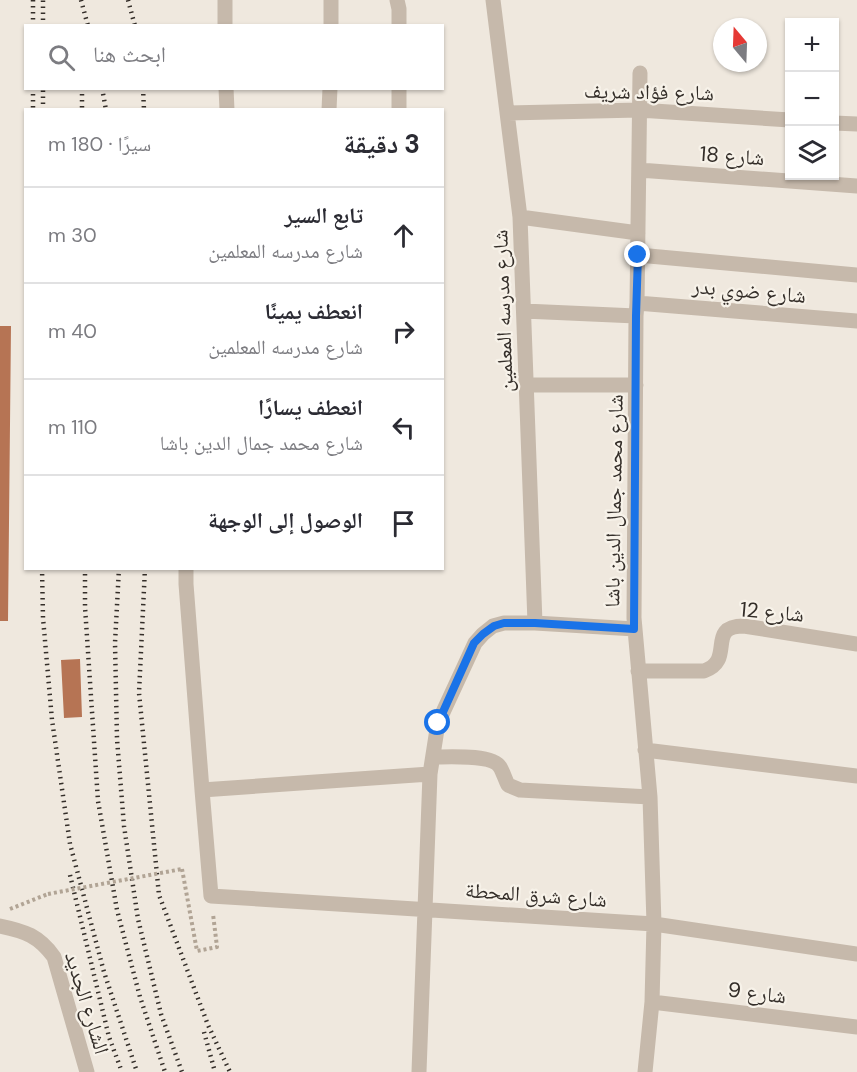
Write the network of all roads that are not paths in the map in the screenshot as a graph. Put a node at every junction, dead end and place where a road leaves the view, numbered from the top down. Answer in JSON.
{"nodes":[{"id":1,"x":225,"y":0,"type":"edge"},
{"id":2,"x":331,"y":0,"type":"edge"},
{"id":3,"x":397,"y":0,"type":"edge"},
{"id":4,"x":493,"y":0,"type":"edge"},
{"id":5,"x":225,"y":24,"type":"edge"},
{"id":6,"x":331,"y":24,"type":"edge"},
{"id":7,"x":399,"y":24,"type":"edge"},
{"id":8,"x":640,"y":73,"type":"dead end"},
{"id":9,"x":226,"y":90,"type":"edge"},
{"id":10,"x":330,"y":90,"type":"edge"},
{"id":11,"x":399,"y":90,"type":"edge"},
{"id":12,"x":227,"y":108,"type":"edge"},
{"id":13,"x":329,"y":108,"type":"edge"},
{"id":14,"x":399,"y":108,"type":"edge"},
{"id":15,"x":639,"y":110,"type":"junction"},
{"id":16,"x":507,"y":113,"type":"junction"},
{"id":17,"x":785,"y":120,"type":"edge"},
{"id":18,"x":839,"y":123,"type":"edge"},
{"id":19,"x":857,"y":124,"type":"edge"},
{"id":20,"x":639,"y":170,"type":"junction"},
{"id":21,"x":857,"y":186,"type":"edge"},
{"id":22,"x":520,"y":217,"type":"junction"},
{"id":23,"x":638,"y":233,"type":"junction"},
{"id":24,"x":638,"y":255,"type":"junction"},
{"id":25,"x":857,"y":275,"type":"edge"},
{"id":26,"x":637,"y":309,"type":"junction"},
{"id":27,"x":524,"y":311,"type":"junction"},
{"id":28,"x":857,"y":321,"type":"edge"},
{"id":29,"x":527,"y":385,"type":"junction"},
{"id":30,"x":636,"y":385,"type":"junction"},
{"id":31,"x":186,"y":570,"type":"edge"},
{"id":32,"x":535,"y":623,"type":"junction"},
{"id":33,"x":634,"y":629,"type":"junction"},
{"id":34,"x":857,"y":644,"type":"edge"},
{"id":35,"x":638,"y":671,"type":"junction"},
{"id":36,"x":645,"y":750,"type":"junction"},
{"id":37,"x":433,"y":757,"type":"junction"},
{"id":38,"x":430,"y":774,"type":"junction"},
{"id":39,"x":857,"y":776,"type":"edge"},
{"id":40,"x":202,"y":790,"type":"junction"},
{"id":41,"x":650,"y":797,"type":"junction"},
{"id":42,"x":425,"y":909,"type":"junction"},
{"id":43,"x":654,"y":924,"type":"junction"},
{"id":44,"x":0,"y":926,"type":"edge"},
{"id":45,"x":857,"y":954,"type":"edge"},
{"id":46,"x":652,"y":1002,"type":"junction"},
{"id":47,"x":857,"y":1027,"type":"edge"},
{"id":48,"x":87,"y":1072,"type":"edge"},
{"id":49,"x":419,"y":1072,"type":"edge"},
{"id":50,"x":645,"y":1072,"type":"edge"}],
"edges":[{"from":1,"to":5,"type":"street"},
{"from":2,"to":6,"type":"street"},
{"from":3,"to":7,"type":"street"},
{"from":4,"to":16,"type":"street","name":"شارع مدرسه المعلمين"},
{"from":8,"to":15,"type":"street","name":"شارع محمد جمال الدين باشا"},
{"from":9,"to":12,"type":"street"},
{"from":10,"to":13,"type":"street"},
{"from":11,"to":14,"type":"street"},
{"from":15,"to":16,"type":"street","name":"شارع فؤاد شريف"},
{"from":15,"to":17,"type":"street","name":"شارع فؤاد شريف"},
{"from":15,"to":20,"type":"street","name":"شارع محمد جمال الدين باشا"},
{"from":16,"to":22,"type":"street","name":"شارع مدرسه المعلمين"},
{"from":18,"to":19,"type":"street"},
{"from":20,"to":21,"type":"street","name":"شارع 18"},
{"from":20,"to":23,"type":"street","name":"شارع محمد جمال الدين باشا"},
{"from":22,"to":23,"type":"street"},
{"from":22,"to":27,"type":"street","name":"شارع مدرسه المعلمين"},
{"from":23,"to":24,"type":"street","name":"شارع محمد جمال الدين باشا"},
{"from":24,"to":25,"type":"street"},
{"from":24,"to":26,"type":"street","name":"شارع محمد جمال الدين باشا"},
{"from":26,"to":27,"type":"street","name":"شارع ضوي بدر"},
{"from":26,"to":28,"type":"street","name":"شارع ضوي بدر"},
{"from":26,"to":30,"type":"street","name":"شارع محمد جمال الدين باشا"},
{"from":27,"to":29,"type":"street","name":"شارع مدرسه المعلمين"},
{"from":29,"to":30,"type":"street"},
{"from":29,"to":32,"type":"street","name":"شارع مدرسه المعلمين"},
{"from":30,"to":33,"type":"street","name":"شارع محمد جمال الدين باشا"},
{"from":31,"to":40,"type":"street"},
{"from":32,"to":33,"type":"street"},
{"from":32,"to":37,"type":"street"},
{"from":33,"to":35,"type":"street","name":"شارع محمد جمال الدين باشا"},
{"from":34,"to":35,"type":"street","name":"شارع 12"},
{"from":35,"to":36,"type":"street","name":"شارع محمد جمال الدين باشا"},
{"from":36,"to":39,"type":"street"},
{"from":36,"to":41,"type":"street","name":"شارع محمد جمال الدين باشا"},
{"from":37,"to":38,"type":"street"},
{"from":37,"to":41,"type":"street"},
{"from":38,"to":40,"type":"street"},
{"from":38,"to":42,"type":"street"},
{"from":40,"to":42,"type":"street","name":"شارع شرق المحطة"},
{"from":41,"to":43,"type":"street","name":"شارع محمد جمال الدين باشا"},
{"from":42,"to":43,"type":"street","name":"شارع شرق المحطة"},
{"from":42,"to":49,"type":"street"},
{"from":43,"to":45,"type":"street","name":"شارع شرق المحطة"},
{"from":43,"to":46,"type":"street","name":"شارع محمد جمال الدين باشا"},
{"from":44,"to":48,"type":"street","name":"الشارع الجديد"},
{"from":46,"to":47,"type":"street","name":"شارع 9"},
{"from":46,"to":50,"type":"street","name":"شارع محمد جمال الدين باشا"}]}
